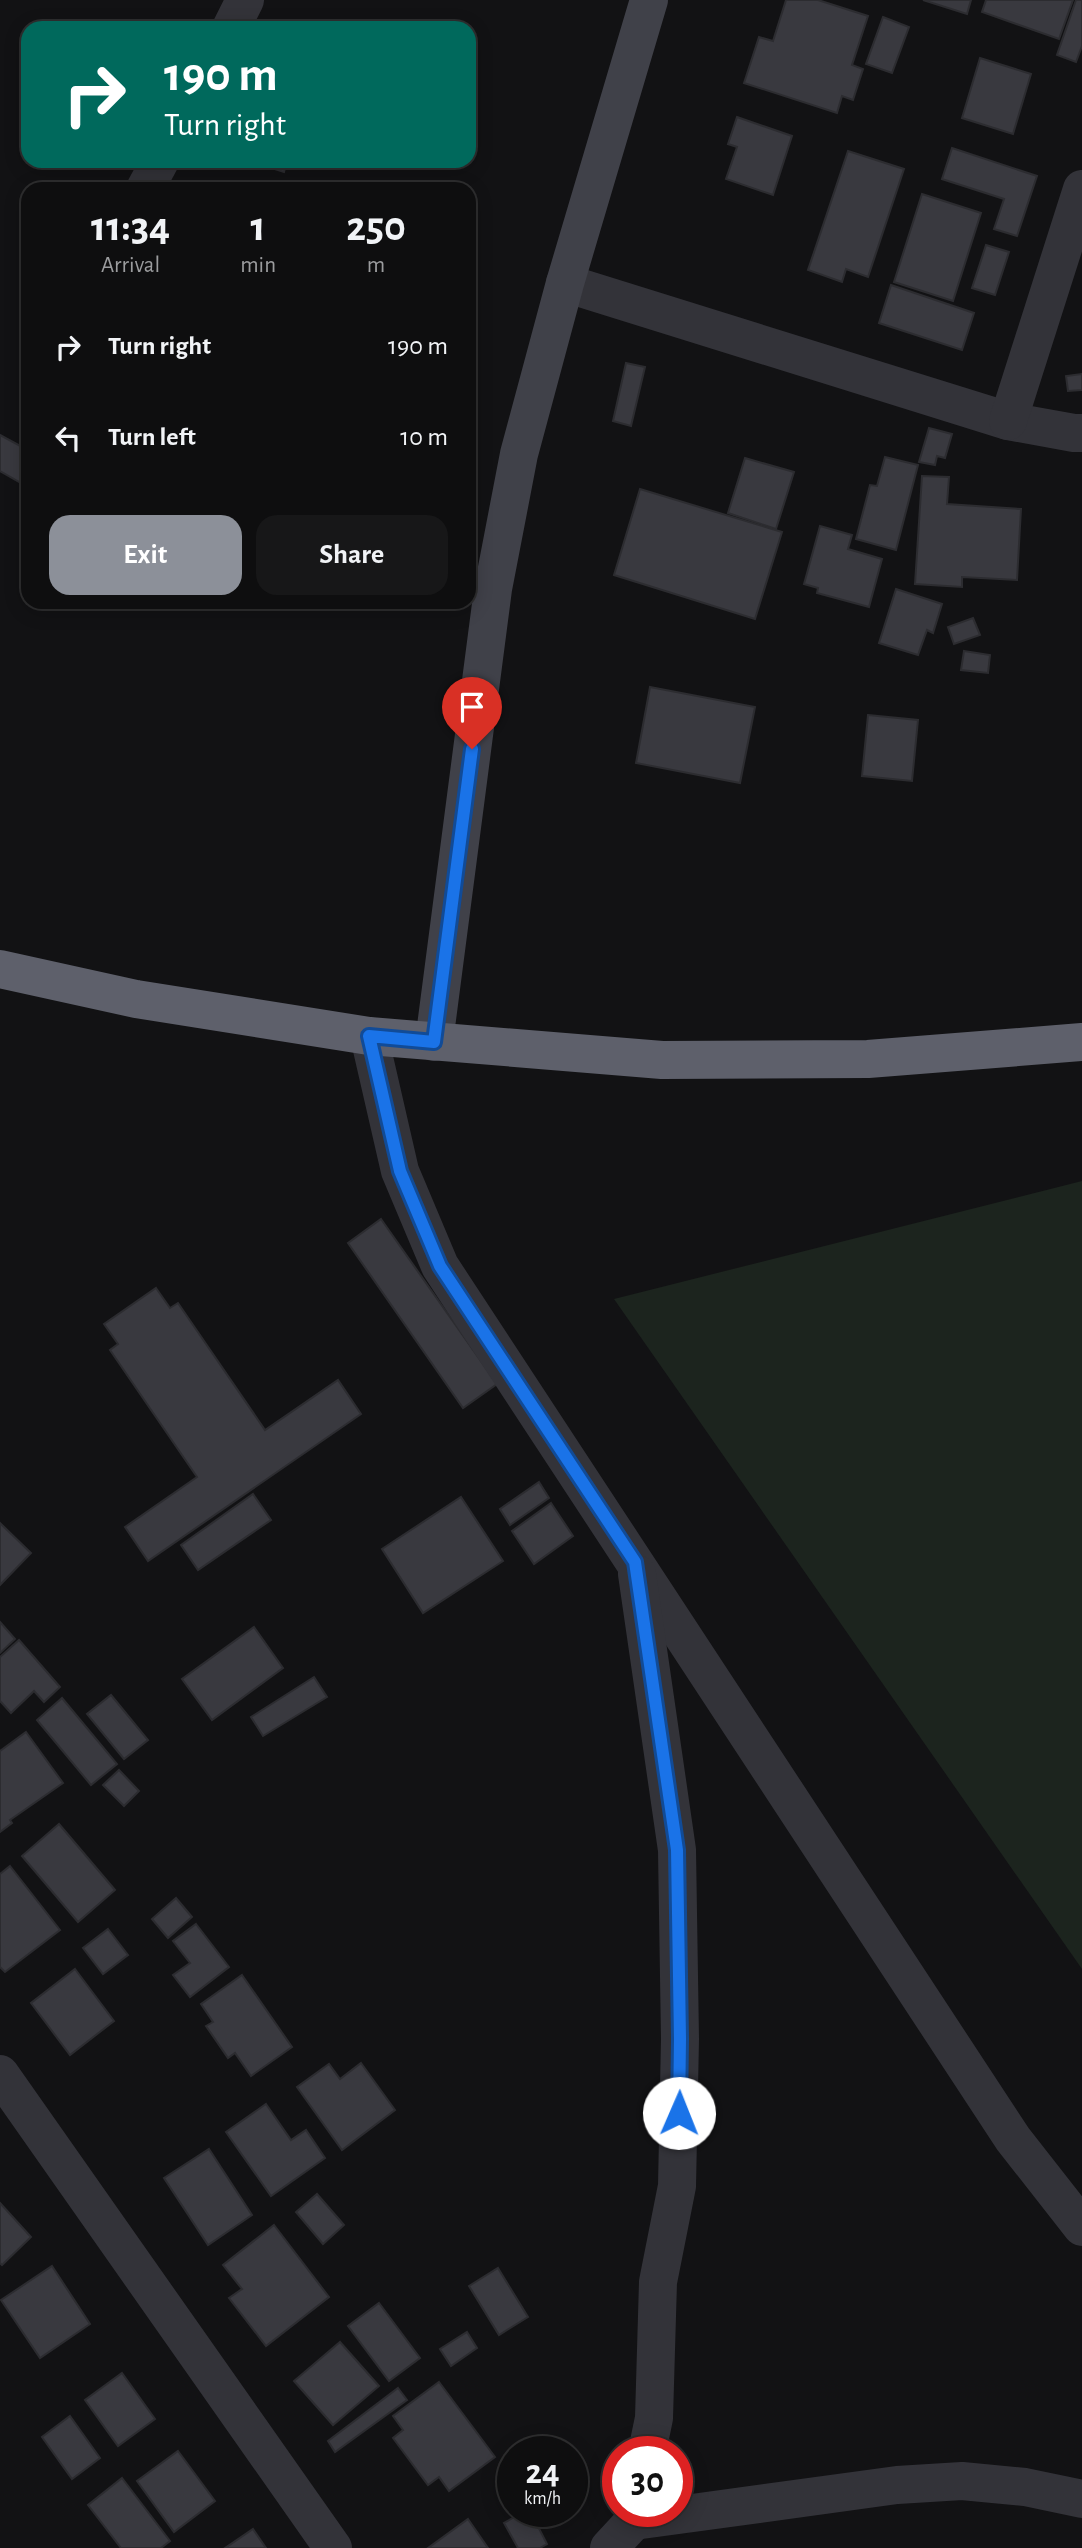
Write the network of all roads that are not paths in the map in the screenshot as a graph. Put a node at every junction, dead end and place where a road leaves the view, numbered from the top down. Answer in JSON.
{"nodes":[{"id":1,"x":245,"y":0,"type":"edge"},
{"id":2,"x":649,"y":0,"type":"edge"},
{"id":3,"x":234,"y":21,"type":"edge"},
{"id":4,"x":1082,"y":189,"type":"edge"},
{"id":5,"x":565,"y":284,"type":"junction"},
{"id":6,"x":1007,"y":421,"type":"junction"},
{"id":7,"x":1082,"y":433,"type":"edge"},
{"id":8,"x":0,"y":969,"type":"edge"},
{"id":9,"x":369,"y":1036,"type":"junction"},
{"id":10,"x":434,"y":1042,"type":"junction"},
{"id":11,"x":1082,"y":1042,"type":"edge"},
{"id":12,"x":635,"y":1562,"type":"junction"},
{"id":13,"x":0,"y":2074,"type":"edge"},
{"id":14,"x":1082,"y":2227,"type":"edge"},
{"id":15,"x":650,"y":2436,"type":"edge"},
{"id":16,"x":1082,"y":2499,"type":"edge"},
{"id":17,"x":693,"y":2517,"type":"edge"},
{"id":18,"x":333,"y":2548,"type":"edge"}],
"edges":[{"from":1,"to":3,"type":"street"},
{"from":2,"to":5,"type":"street"},
{"from":4,"to":6,"type":"street"},
{"from":5,"to":6,"type":"street"},
{"from":5,"to":10,"type":"street"},
{"from":6,"to":7,"type":"street"},
{"from":8,"to":9,"type":"highway"},
{"from":9,"to":10,"type":"highway"},
{"from":9,"to":12,"type":"street"},
{"from":10,"to":11,"type":"highway"},
{"from":12,"to":14,"type":"street"},
{"from":12,"to":15,"type":"street"},
{"from":13,"to":18,"type":"street"},
{"from":16,"to":17,"type":"street"}]}
